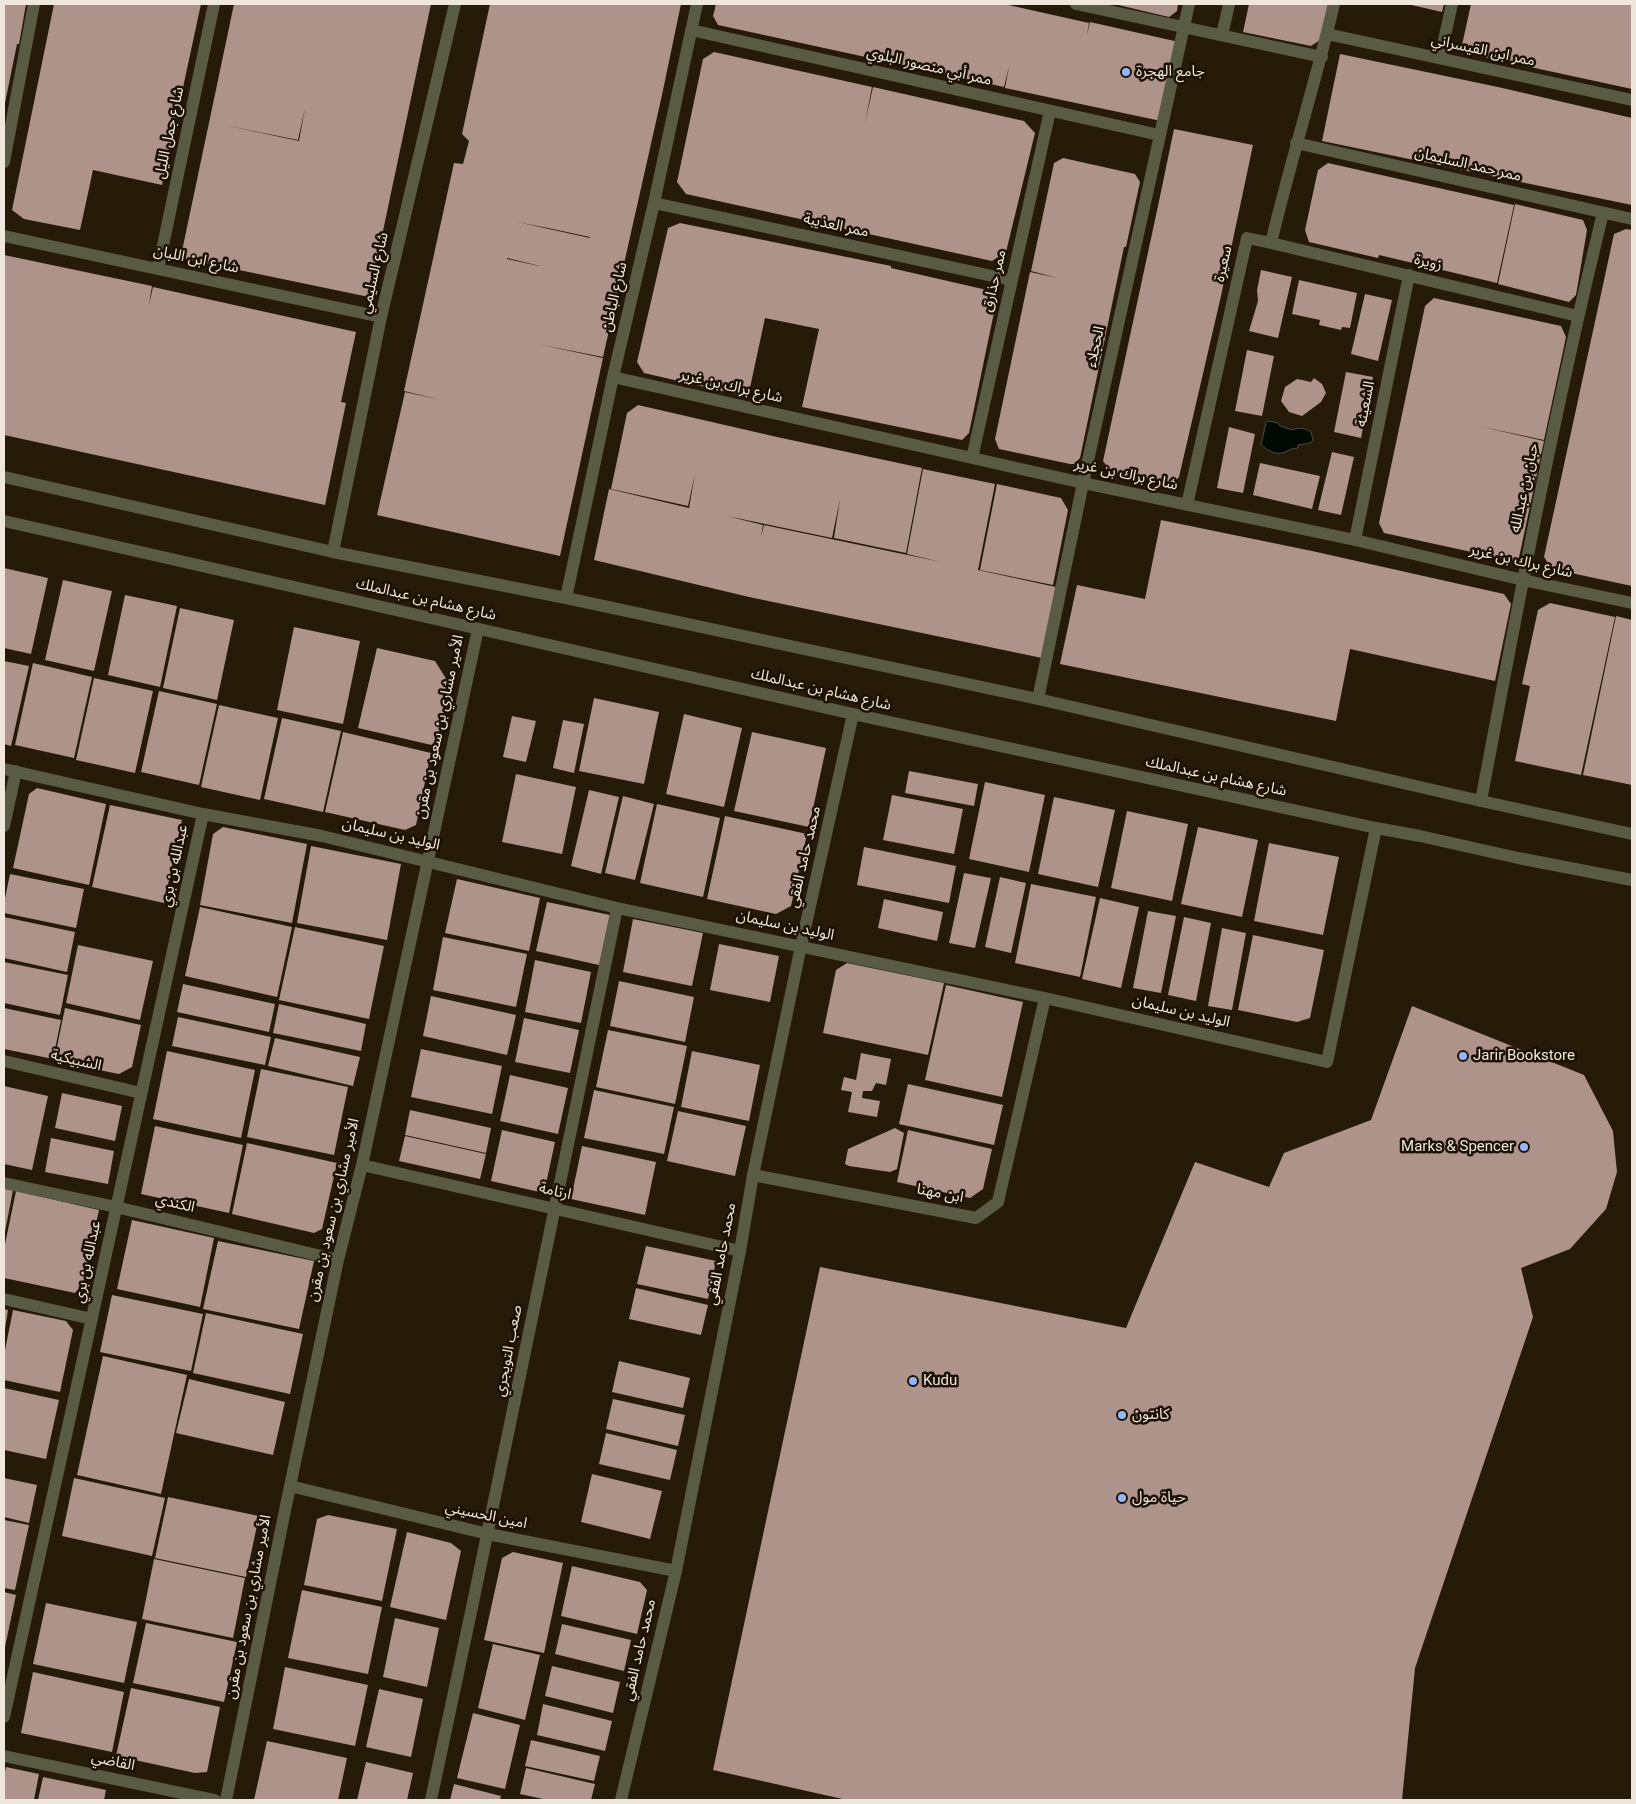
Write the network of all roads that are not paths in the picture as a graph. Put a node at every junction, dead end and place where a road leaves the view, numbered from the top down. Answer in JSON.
{"nodes":[{"id":1,"x":34,"y":4,"type":"edge"},
{"id":2,"x":214,"y":4,"type":"edge"},
{"id":3,"x":455,"y":4,"type":"edge"},
{"id":4,"x":697,"y":4,"type":"edge"},
{"id":5,"x":1076,"y":4,"type":"edge"},
{"id":6,"x":1189,"y":4,"type":"edge"},
{"id":7,"x":1229,"y":4,"type":"edge"},
{"id":8,"x":1334,"y":4,"type":"edge"},
{"id":9,"x":1452,"y":4,"type":"edge"},
{"id":10,"x":1184,"y":27,"type":"junction"},
{"id":11,"x":691,"y":30,"type":"junction"},
{"id":12,"x":1327,"y":34,"type":"junction"},
{"id":13,"x":1222,"y":35,"type":"junction"},
{"id":14,"x":1322,"y":57,"type":"junction"},
{"id":15,"x":1440,"y":58,"type":"junction"},
{"id":16,"x":1632,"y":100,"type":"edge"},
{"id":17,"x":1050,"y":111,"type":"junction"},
{"id":18,"x":1159,"y":135,"type":"junction"},
{"id":19,"x":1296,"y":143,"type":"junction"},
{"id":20,"x":4,"y":162,"type":"edge"},
{"id":21,"x":654,"y":203,"type":"junction"},
{"id":22,"x":1603,"y":213,"type":"junction"},
{"id":23,"x":1632,"y":219,"type":"edge"},
{"id":24,"x":4,"y":236,"type":"edge"},
{"id":25,"x":1271,"y":243,"type":"junction"},
{"id":26,"x":158,"y":269,"type":"junction"},
{"id":27,"x":1409,"y":275,"type":"junction"},
{"id":28,"x":1011,"y":280,"type":"junction"},
{"id":29,"x":1578,"y":316,"type":"junction"},
{"id":30,"x":381,"y":317,"type":"junction"},
{"id":31,"x":613,"y":377,"type":"junction"},
{"id":32,"x":972,"y":458,"type":"junction"},
{"id":33,"x":4,"y":476,"type":"edge"},
{"id":34,"x":1082,"y":483,"type":"junction"},
{"id":35,"x":1187,"y":505,"type":"junction"},
{"id":36,"x":4,"y":521,"type":"edge"},
{"id":37,"x":1355,"y":540,"type":"junction"},
{"id":38,"x":333,"y":552,"type":"junction"},
{"id":39,"x":1523,"y":580,"type":"junction"},
{"id":40,"x":566,"y":598,"type":"junction"},
{"id":41,"x":1632,"y":603,"type":"edge"},
{"id":42,"x":478,"y":629,"type":"junction"},
{"id":43,"x":1038,"y":699,"type":"junction"},
{"id":44,"x":853,"y":714,"type":"junction"},
{"id":45,"x":10,"y":770,"type":"edge"},
{"id":46,"x":1481,"y":801,"type":"junction"},
{"id":47,"x":203,"y":814,"type":"junction"},
{"id":48,"x":4,"y":826,"type":"edge"},
{"id":49,"x":1376,"y":828,"type":"junction"},
{"id":50,"x":1632,"y":834,"type":"edge"},
{"id":51,"x":427,"y":860,"type":"junction"},
{"id":52,"x":1632,"y":880,"type":"edge"},
{"id":53,"x":617,"y":908,"type":"junction"},
{"id":54,"x":801,"y":946,"type":"junction"},
{"id":55,"x":1046,"y":998,"type":"junction"},
{"id":56,"x":4,"y":1061,"type":"edge"},
{"id":57,"x":141,"y":1093,"type":"junction"},
{"id":58,"x":362,"y":1165,"type":"junction"},
{"id":59,"x":753,"y":1175,"type":"junction"},
{"id":60,"x":4,"y":1182,"type":"edge"},
{"id":61,"x":116,"y":1207,"type":"junction"},
{"id":62,"x":554,"y":1208,"type":"junction"},
{"id":63,"x":740,"y":1251,"type":"junction"},
{"id":64,"x":338,"y":1260,"type":"junction"},
{"id":65,"x":4,"y":1299,"type":"edge"},
{"id":66,"x":92,"y":1319,"type":"junction"},
{"id":67,"x":290,"y":1486,"type":"junction"},
{"id":68,"x":488,"y":1534,"type":"junction"},
{"id":69,"x":676,"y":1571,"type":"junction"},
{"id":70,"x":4,"y":1717,"type":"edge"},
{"id":71,"x":4,"y":1756,"type":"edge"},
{"id":72,"x":215,"y":1800,"type":"edge"},
{"id":73,"x":226,"y":1800,"type":"edge"},
{"id":74,"x":432,"y":1800,"type":"edge"},
{"id":75,"x":622,"y":1800,"type":"edge"}],
"edges":[{"from":1,"to":20,"type":"street"},
{"from":2,"to":26,"type":"street","name":"شارع جمل الليل"},
{"from":3,"to":30,"type":"street","name":"شارع السليمي"},
{"from":4,"to":11,"type":"street","name":"شارع الباطن"},
{"from":5,"to":10,"type":"street"},
{"from":6,"to":10,"type":"street","name":"الحجلاء"},
{"from":7,"to":13,"type":"street"},
{"from":8,"to":12,"type":"street"},
{"from":9,"to":15,"type":"street"},
{"from":10,"to":13,"type":"street"},
{"from":10,"to":18,"type":"street","name":"الحجلاء"},
{"from":11,"to":17,"type":"street","name":"ممر أبي منصور البلوي"},
{"from":11,"to":21,"type":"street","name":"شارع الباطن"},
{"from":12,"to":14,"type":"street"},
{"from":12,"to":15,"type":"street","name":"ممر ابن القيسراني"},
{"from":13,"to":14,"type":"street"},
{"from":14,"to":19,"type":"street"},
{"from":15,"to":16,"type":"street","name":"ممر ابن القيسراني"},
{"from":17,"to":18,"type":"street","name":"ممر أبي منصور البلوي"},
{"from":17,"to":28,"type":"street","name":"ممر حذارق"},
{"from":18,"to":34,"type":"street","name":"الحجلاء"},
{"from":19,"to":22,"type":"street","name":"ممر حمد السليمان"},
{"from":19,"to":25,"type":"street"},
{"from":21,"to":28,"type":"street","name":"ممر العذيبة"},
{"from":21,"to":31,"type":"street","name":"شارع الباطن"},
{"from":22,"to":23,"type":"street","name":"ممر حمد السليمان"},
{"from":22,"to":29,"type":"street","name":"حبان بن عبدالله"},
{"from":24,"to":26,"type":"street","name":"شارع ابن اللبان"},
{"from":25,"to":27,"type":"street","name":"زويرة"},
{"from":25,"to":35,"type":"street","name":"سعيرة"},
{"from":26,"to":30,"type":"street","name":"شارع ابن اللبان"},
{"from":27,"to":29,"type":"street","name":"زويرة"},
{"from":27,"to":37,"type":"street","name":"الشعيثة"},
{"from":28,"to":32,"type":"street","name":"ممر حذارق"},
{"from":29,"to":39,"type":"street","name":"حبان بن عبدالله"},
{"from":30,"to":38,"type":"street","name":"شارع السليمي"},
{"from":31,"to":32,"type":"street","name":"شارع براك بن غرير"},
{"from":31,"to":40,"type":"street","name":"شارع الباطن"},
{"from":32,"to":34,"type":"street","name":"شارع براك بن غرير"},
{"from":33,"to":38,"type":"street","name":"شارع هشام بن عبدالملك"},
{"from":34,"to":35,"type":"street","name":"شارع براك بن غرير"},
{"from":34,"to":43,"type":"street","name":"الحجلاء"},
{"from":35,"to":37,"type":"street","name":"شارع براك بن غرير"},
{"from":36,"to":42,"type":"street","name":"شارع هشام بن عبدالملك"},
{"from":37,"to":39,"type":"street","name":"شارع براك بن غرير"},
{"from":38,"to":40,"type":"street","name":"شارع هشام بن عبدالملك"},
{"from":39,"to":41,"type":"street","name":"شارع براك بن غرير"},
{"from":39,"to":46,"type":"street","name":"حبان بن عبدالله"},
{"from":40,"to":43,"type":"street","name":"شارع هشام بن عبدالملك"},
{"from":42,"to":44,"type":"street","name":"شارع هشام بن عبدالملك"},
{"from":42,"to":51,"type":"street","name":"الأمير مشاري بن سعود بن مقرن"},
{"from":43,"to":46,"type":"street","name":"شارع هشام بن عبدالملك"},
{"from":44,"to":49,"type":"street","name":"شارع هشام بن عبدالملك"},
{"from":44,"to":54,"type":"street","name":"محمد حامد الفقي"},
{"from":45,"to":47,"type":"street","name":"الوليد بن سليمان"},
{"from":45,"to":48,"type":"street"},
{"from":46,"to":50,"type":"street","name":"شارع هشام بن عبدالملك"},
{"from":47,"to":51,"type":"street","name":"الوليد بن سليمان"},
{"from":47,"to":57,"type":"street","name":"عبدالله بن بري"},
{"from":49,"to":52,"type":"street","name":"شارع هشام بن عبدالملك"},
{"from":49,"to":55,"type":"street","name":"الوليد بن سليمان"},
{"from":51,"to":53,"type":"street","name":"الوليد بن سليمان"},
{"from":51,"to":58,"type":"street","name":"الأمير مشاري بن سعود بن مقرن"},
{"from":53,"to":54,"type":"street","name":"الوليد بن سليمان"},
{"from":53,"to":62,"type":"street","name":"صعب التويجري"},
{"from":54,"to":55,"type":"street","name":"الوليد بن سليمان"},
{"from":54,"to":59,"type":"street","name":"محمد حامد الفقي"},
{"from":55,"to":59,"type":"street","name":"ابن مهنا"},
{"from":56,"to":57,"type":"street","name":"الشبيكية"},
{"from":57,"to":61,"type":"street","name":"عبدالله بن بري"},
{"from":58,"to":62,"type":"street","name":"ارتامة"},
{"from":58,"to":64,"type":"street","name":"الأمير مشاري بن سعود بن مقرن"},
{"from":59,"to":63,"type":"street","name":"محمد حامد الفقي"},
{"from":60,"to":61,"type":"street","name":"الكندي"},
{"from":61,"to":64,"type":"street","name":"الكندي"},
{"from":61,"to":66,"type":"street","name":"عبدالله بن بري"},
{"from":62,"to":63,"type":"street","name":"ارتامة"},
{"from":62,"to":68,"type":"street","name":"صعب التويجري"},
{"from":63,"to":69,"type":"street","name":"محمد حامد الفقي"},
{"from":64,"to":67,"type":"street","name":"الأمير مشاري بن سعود بن مقرن"},
{"from":65,"to":66,"type":"street"},
{"from":66,"to":70,"type":"street","name":"عبدالله بن بري"},
{"from":67,"to":68,"type":"street","name":"امين الحسيني"},
{"from":67,"to":73,"type":"street","name":"الأمير مشاري بن سعود بن مقرن"},
{"from":68,"to":69,"type":"street","name":"امين الحسيني"},
{"from":68,"to":74,"type":"street","name":"صعب التويجري"},
{"from":69,"to":75,"type":"street","name":"محمد حامد الفقي"},
{"from":71,"to":72,"type":"street","name":"القاضي"}]}
